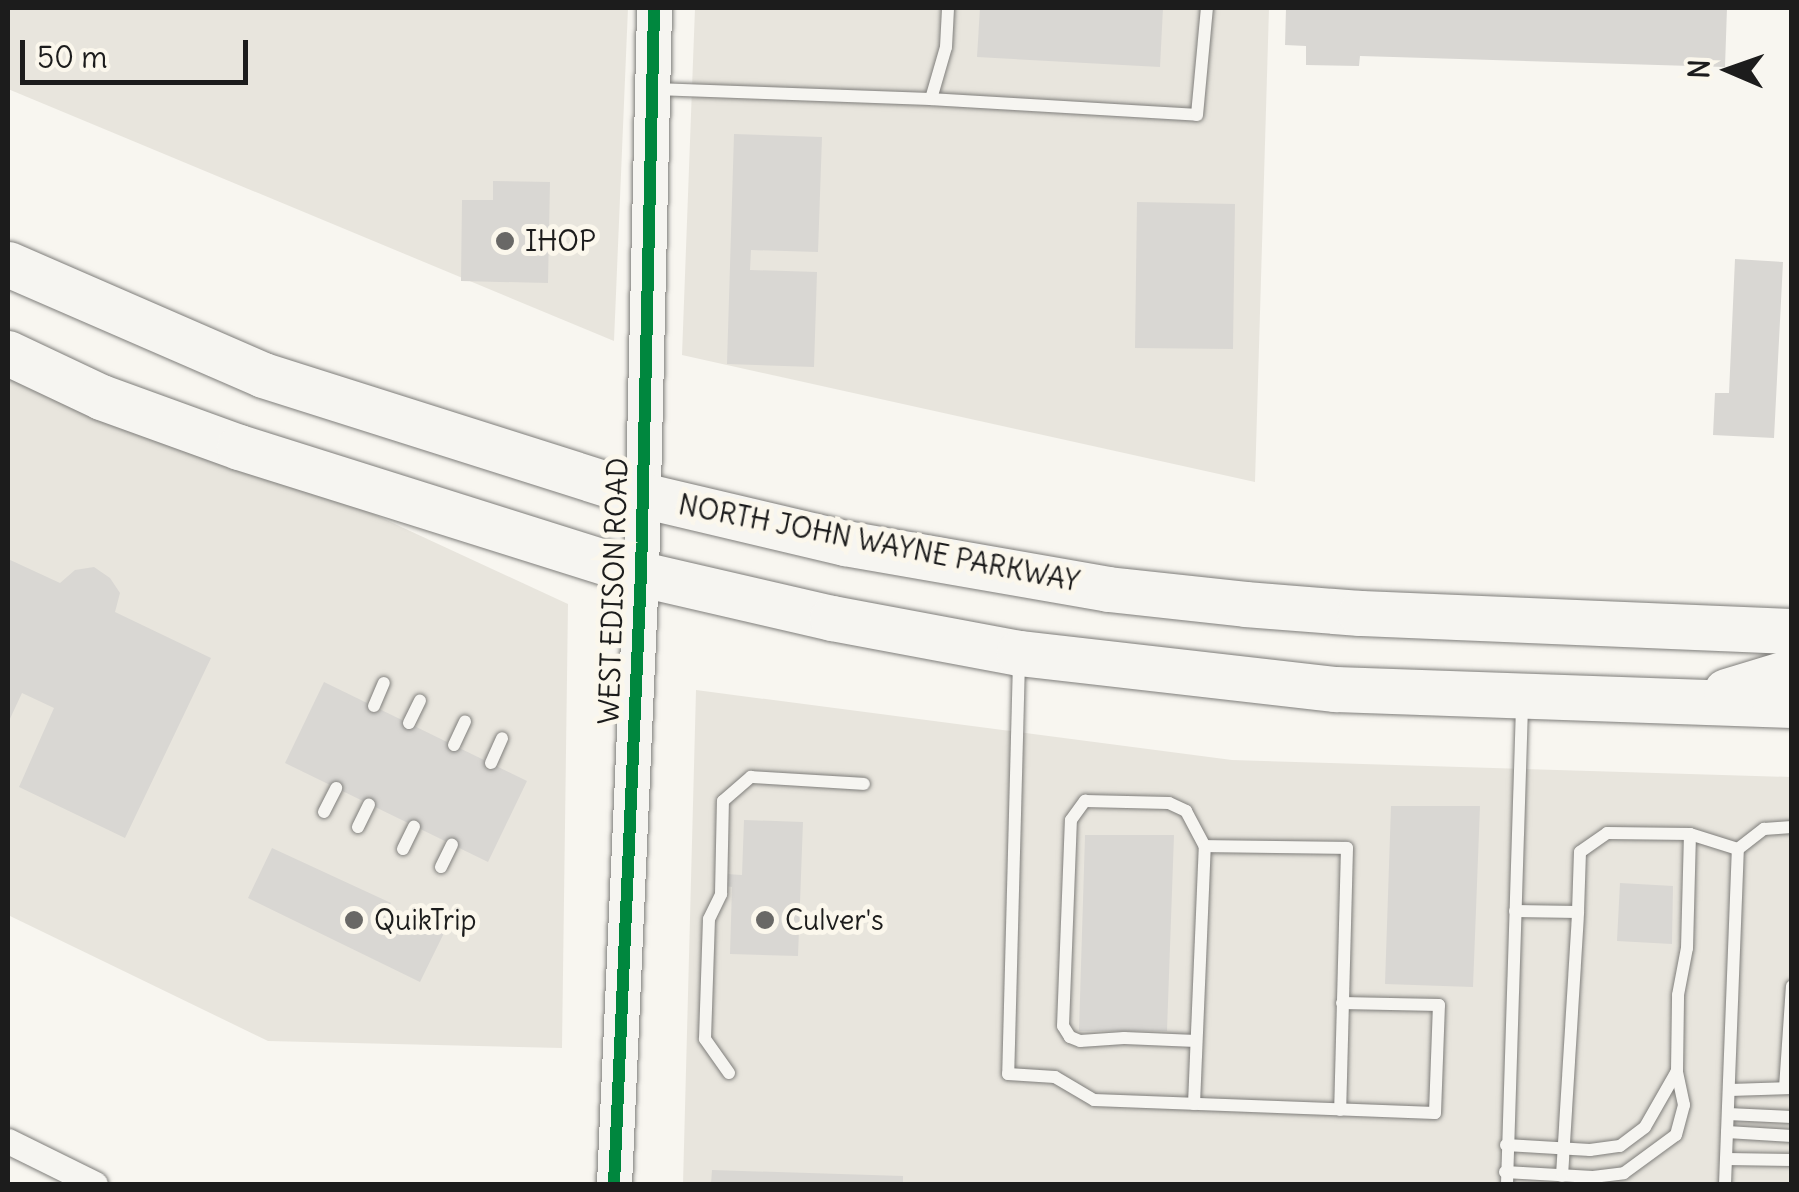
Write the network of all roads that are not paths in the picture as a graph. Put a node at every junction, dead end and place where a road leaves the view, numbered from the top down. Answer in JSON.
{"nodes":[{"id":1,"x":654,"y":8,"type":"edge"},
{"id":2,"x":948,"y":8,"type":"edge"},
{"id":3,"x":1208,"y":8,"type":"edge"},
{"id":4,"x":652,"y":89,"type":"junction"},
{"id":5,"x":931,"y":99,"type":"junction"},
{"id":6,"x":8,"y":264,"type":"edge"},
{"id":7,"x":8,"y":353,"type":"edge"},
{"id":8,"x":642,"y":494,"type":"junction"},
{"id":9,"x":640,"y":574,"type":"junction"},
{"id":10,"x":1792,"y":632,"type":"edge"},
{"id":11,"x":1019,"y":654,"type":"junction"},
{"id":12,"x":1792,"y":672,"type":"edge"},
{"id":13,"x":384,"y":682,"type":"dead end"},
{"id":14,"x":1523,"y":695,"type":"junction"},
{"id":15,"x":420,"y":700,"type":"dead end"},
{"id":16,"x":1686,"y":702,"type":"junction"},
{"id":17,"x":1792,"y":705,"type":"edge"},
{"id":18,"x":374,"y":706,"type":"dead end"},
{"id":19,"x":465,"y":721,"type":"dead end"},
{"id":20,"x":409,"y":723,"type":"dead end"},
{"id":21,"x":502,"y":738,"type":"dead end"},
{"id":22,"x":454,"y":745,"type":"dead end"},
{"id":23,"x":491,"y":763,"type":"dead end"},
{"id":24,"x":864,"y":784,"type":"dead end"},
{"id":25,"x":336,"y":788,"type":"dead end"},
{"id":26,"x":368,"y":804,"type":"dead end"},
{"id":27,"x":324,"y":812,"type":"dead end"},
{"id":28,"x":414,"y":826,"type":"dead end"},
{"id":29,"x":358,"y":827,"type":"dead end"},
{"id":30,"x":1792,"y":827,"type":"edge"},
{"id":31,"x":1690,"y":834,"type":"junction"},
{"id":32,"x":452,"y":844,"type":"dead end"},
{"id":33,"x":1205,"y":846,"type":"junction"},
{"id":34,"x":402,"y":848,"type":"dead end"},
{"id":35,"x":1738,"y":850,"type":"junction"},
{"id":36,"x":441,"y":867,"type":"dead end"},
{"id":37,"x":1515,"y":910,"type":"junction"},
{"id":38,"x":1578,"y":912,"type":"junction"},
{"id":39,"x":1792,"y":986,"type":"edge"},
{"id":40,"x":1342,"y":1003,"type":"junction"},
{"id":41,"x":1196,"y":1041,"type":"junction"},
{"id":42,"x":1676,"y":1071,"type":"junction"},
{"id":43,"x":729,"y":1073,"type":"dead end"},
{"id":44,"x":1788,"y":1088,"type":"edge"},
{"id":45,"x":1730,"y":1090,"type":"junction"},
{"id":46,"x":1194,"y":1104,"type":"junction"},
{"id":47,"x":1340,"y":1110,"type":"junction"},
{"id":48,"x":1728,"y":1114,"type":"junction"},
{"id":49,"x":1792,"y":1117,"type":"edge"},
{"id":50,"x":1727,"y":1132,"type":"junction"},
{"id":51,"x":1792,"y":1136,"type":"edge"},
{"id":52,"x":8,"y":1142,"type":"edge"},
{"id":53,"x":1506,"y":1145,"type":"junction"},
{"id":54,"x":1564,"y":1150,"type":"junction"},
{"id":55,"x":1726,"y":1160,"type":"junction"},
{"id":56,"x":1792,"y":1160,"type":"edge"},
{"id":57,"x":1562,"y":1176,"type":"junction"},
{"id":58,"x":1506,"y":1178,"type":"edge"},
{"id":59,"x":616,"y":1182,"type":"edge"},
{"id":60,"x":95,"y":1184,"type":"edge"},
{"id":61,"x":1724,"y":1184,"type":"edge"}],
"edges":[{"from":1,"to":4,"type":"street","name":"WEST EDISON ROAD"},
{"from":2,"to":5,"type":"lane"},
{"from":3,"to":5,"type":"lane"},
{"from":4,"to":5,"type":"lane"},
{"from":4,"to":8,"type":"street","name":"WEST EDISON ROAD"},
{"from":6,"to":8,"type":"highway","name":"NORTH JOHN WAYNE PARKWAY"},
{"from":7,"to":9,"type":"highway"},
{"from":8,"to":9,"type":"street","name":"WEST EDISON ROAD"},
{"from":8,"to":10,"type":"highway","name":"NORTH JOHN WAYNE PARKWAY"},
{"from":9,"to":11,"type":"highway"},
{"from":9,"to":59,"type":"street","name":"WEST EDISON ROAD"},
{"from":11,"to":14,"type":"highway"},
{"from":11,"to":46,"type":"lane"},
{"from":12,"to":16,"type":"highway"},
{"from":13,"to":18,"type":"lane"},
{"from":14,"to":16,"type":"highway"},
{"from":14,"to":37,"type":"lane"},
{"from":15,"to":20,"type":"lane"},
{"from":16,"to":17,"type":"highway"},
{"from":19,"to":22,"type":"lane"},
{"from":21,"to":23,"type":"lane"},
{"from":24,"to":43,"type":"lane"},
{"from":25,"to":27,"type":"lane"},
{"from":26,"to":29,"type":"lane"},
{"from":28,"to":34,"type":"lane"},
{"from":30,"to":35,"type":"lane"},
{"from":31,"to":35,"type":"lane"},
{"from":31,"to":38,"type":"lane"},
{"from":31,"to":42,"type":"lane"},
{"from":32,"to":36,"type":"lane"},
{"from":33,"to":40,"type":"lane"},
{"from":33,"to":41,"type":"lane"},
{"from":33,"to":41,"type":"lane"},
{"from":35,"to":45,"type":"lane"},
{"from":37,"to":38,"type":"lane"},
{"from":37,"to":53,"type":"lane"},
{"from":38,"to":54,"type":"lane"},
{"from":39,"to":44,"type":"lane"},
{"from":40,"to":47,"type":"lane"},
{"from":40,"to":47,"type":"lane"},
{"from":41,"to":46,"type":"lane"},
{"from":42,"to":54,"type":"lane"},
{"from":42,"to":57,"type":"lane"},
{"from":44,"to":45,"type":"lane"},
{"from":45,"to":48,"type":"lane"},
{"from":46,"to":47,"type":"lane"},
{"from":48,"to":49,"type":"lane"},
{"from":48,"to":50,"type":"lane"},
{"from":50,"to":51,"type":"lane"},
{"from":50,"to":55,"type":"lane"},
{"from":52,"to":60,"type":"street"},
{"from":53,"to":54,"type":"lane"},
{"from":53,"to":58,"type":"lane"},
{"from":54,"to":57,"type":"lane"},
{"from":55,"to":56,"type":"lane"},
{"from":55,"to":61,"type":"lane"},
{"from":57,"to":58,"type":"lane"}]}
